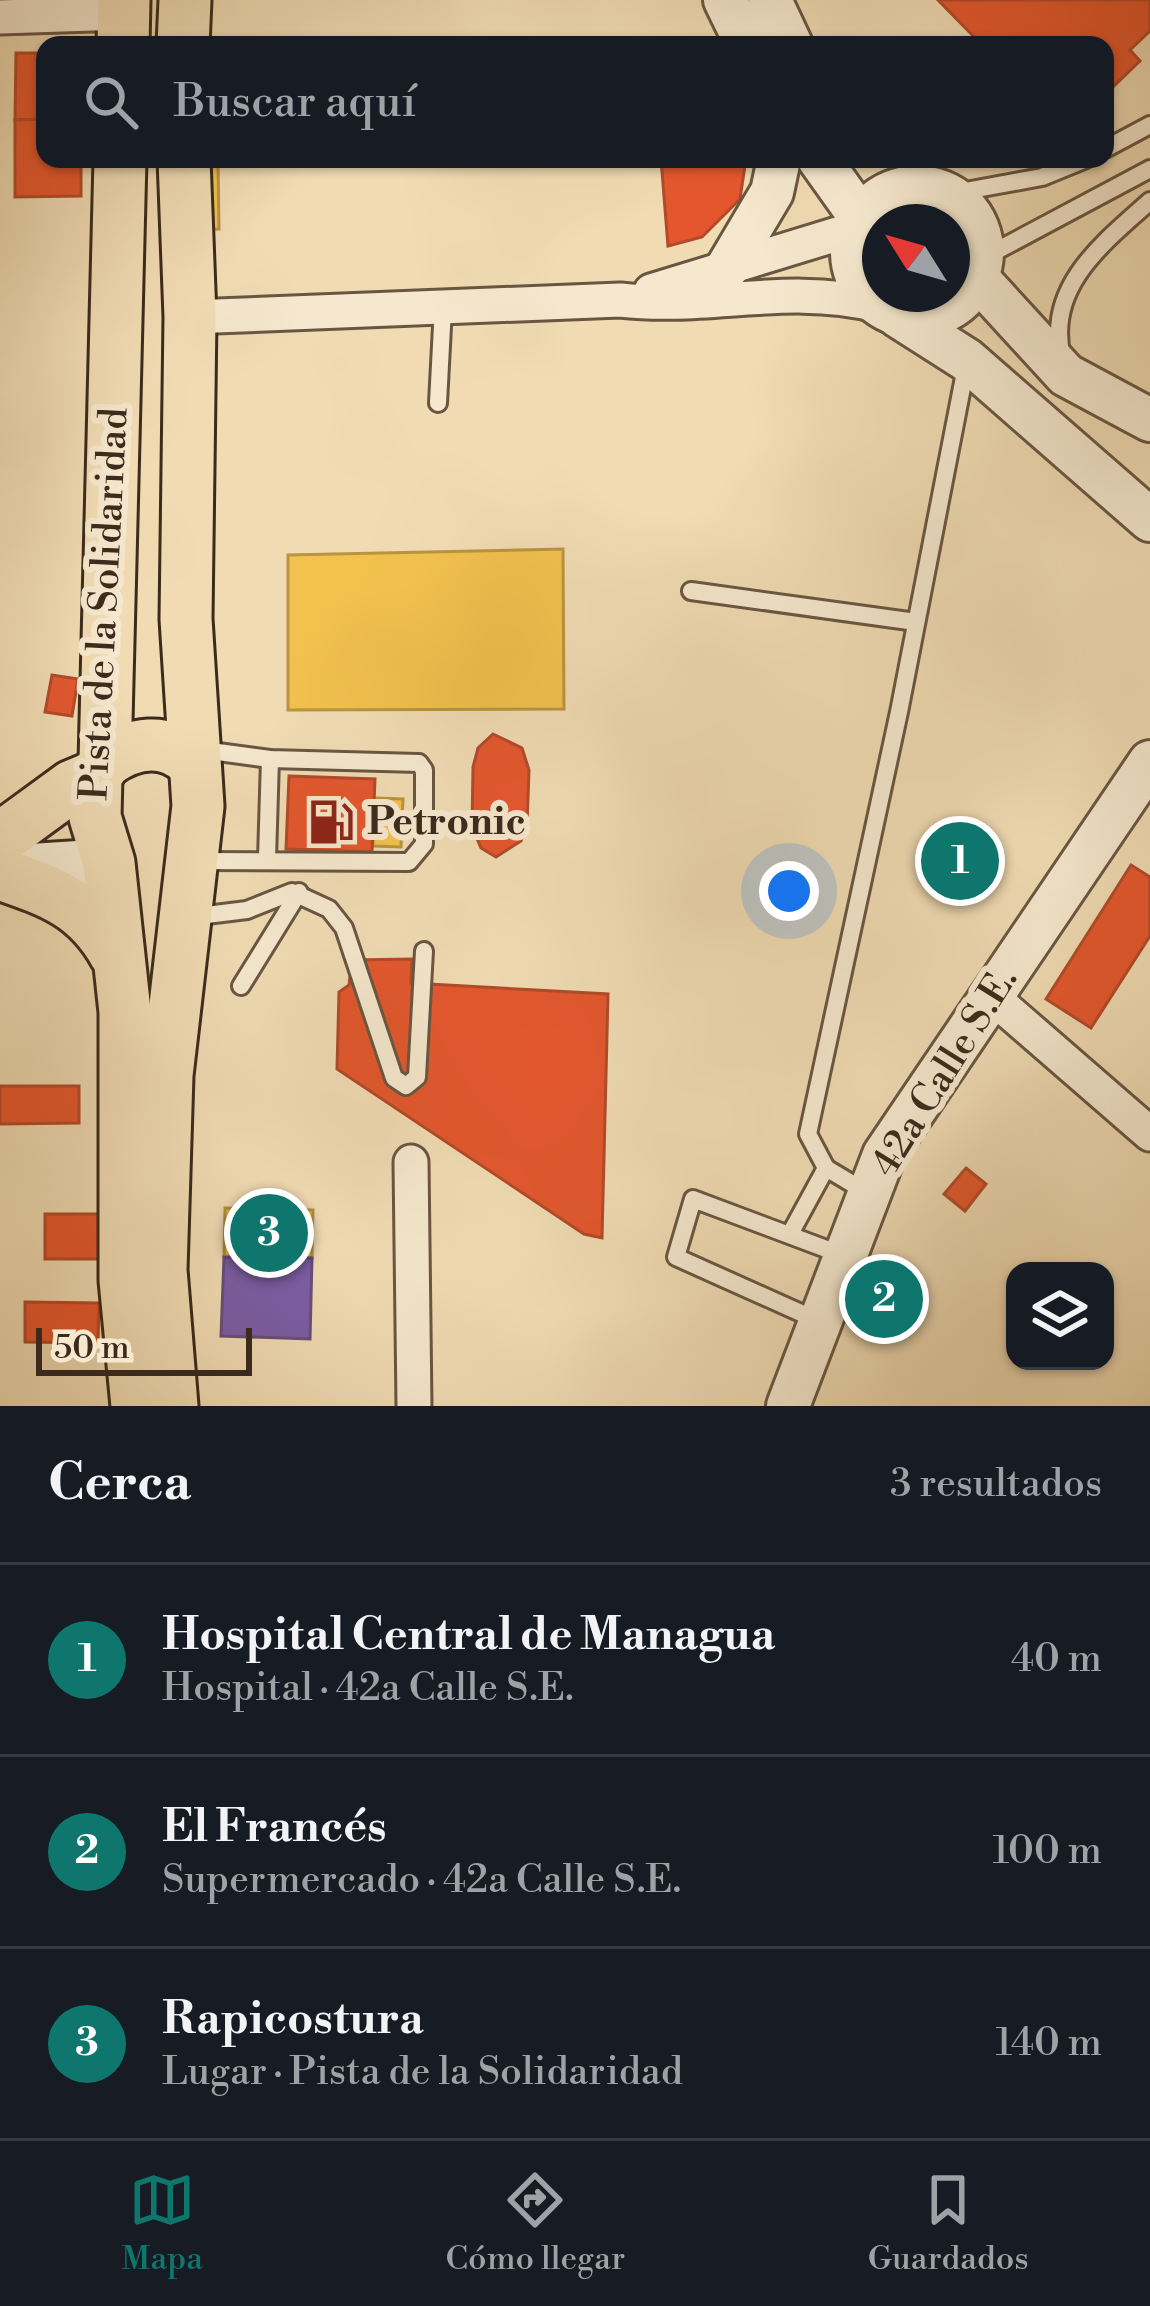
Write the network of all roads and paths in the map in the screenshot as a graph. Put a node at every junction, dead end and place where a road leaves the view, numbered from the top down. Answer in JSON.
{"nodes":[{"id":1,"x":184,"y":0,"type":"edge"},
{"id":2,"x":725,"y":0,"type":"edge"},
{"id":3,"x":770,"y":0,"type":"edge"},
{"id":4,"x":0,"y":17,"type":"edge"},
{"id":5,"x":123,"y":19,"type":"edge"},
{"id":6,"x":183,"y":36,"type":"edge"},
{"id":7,"x":743,"y":36,"type":"edge"},
{"id":8,"x":787,"y":36,"type":"edge"},
{"id":9,"x":1150,"y":125,"type":"edge"},
{"id":10,"x":1114,"y":144,"type":"edge"},
{"id":11,"x":120,"y":168,"type":"edge"},
{"id":12,"x":184,"y":168,"type":"edge"},
{"id":13,"x":777,"y":168,"type":"edge"},
{"id":14,"x":825,"y":168,"type":"edge"},
{"id":15,"x":906,"y":168,"type":"edge"},
{"id":16,"x":1064,"y":168,"type":"edge"},
{"id":17,"x":1150,"y":169,"type":"edge"},
{"id":18,"x":940,"y":191,"type":"junction"},
{"id":19,"x":1150,"y":201,"type":"edge"},
{"id":20,"x":859,"y":223,"type":"junction"},
{"id":21,"x":727,"y":268,"type":"junction"},
{"id":22,"x":980,"y":269,"type":"junction"},
{"id":23,"x":862,"y":279,"type":"edge"},
{"id":24,"x":970,"y":282,"type":"edge"},
{"id":25,"x":620,"y":300,"type":"junction"},
{"id":26,"x":862,"y":303,"type":"edge"},
{"id":27,"x":443,"y":307,"type":"junction"},
{"id":28,"x":891,"y":312,"type":"edge"},
{"id":29,"x":895,"y":312,"type":"edge"},
{"id":30,"x":946,"y":312,"type":"edge"},
{"id":31,"x":190,"y":316,"type":"junction"},
{"id":32,"x":967,"y":360,"type":"junction"},
{"id":33,"x":1066,"y":375,"type":"junction"},
{"id":34,"x":438,"y":403,"type":"dead end"},
{"id":35,"x":1150,"y":420,"type":"edge"},
{"id":36,"x":1150,"y":520,"type":"edge"},
{"id":37,"x":691,"y":591,"type":"dead end"},
{"id":38,"x":916,"y":622,"type":"junction"},
{"id":39,"x":191,"y":755,"type":"junction"},
{"id":40,"x":270,"y":759,"type":"junction"},
{"id":41,"x":1150,"y":762,"type":"edge"},
{"id":42,"x":101,"y":769,"type":"junction"},
{"id":43,"x":0,"y":838,"type":"edge"},
{"id":44,"x":189,"y":855,"type":"junction"},
{"id":45,"x":114,"y":857,"type":"junction"},
{"id":46,"x":267,"y":859,"type":"junction"},
{"id":47,"x":0,"y":872,"type":"edge"},
{"id":48,"x":298,"y":892,"type":"junction"},
{"id":49,"x":184,"y":917,"type":"junction"},
{"id":50,"x":424,"y":951,"type":"dead end"},
{"id":51,"x":115,"y":954,"type":"junction"},
{"id":52,"x":241,"y":986,"type":"dead end"},
{"id":53,"x":991,"y":996,"type":"junction"},
{"id":54,"x":167,"y":1075,"type":"junction"},
{"id":55,"x":1150,"y":1134,"type":"edge"},
{"id":56,"x":410,"y":1162,"type":"dead end"},
{"id":57,"x":826,"y":1168,"type":"junction"},
{"id":58,"x":869,"y":1195,"type":"junction"},
{"id":59,"x":790,"y":1234,"type":"junction"},
{"id":60,"x":846,"y":1256,"type":"junction"},
{"id":61,"x":821,"y":1322,"type":"junction"},
{"id":62,"x":137,"y":1406,"type":"edge"},
{"id":63,"x":172,"y":1406,"type":"edge"},
{"id":64,"x":414,"y":1406,"type":"edge"},
{"id":65,"x":788,"y":1406,"type":"edge"}],
"edges":[{"from":1,"to":6,"type":"main road"},
{"from":2,"to":7,"type":"street"},
{"from":3,"to":8,"type":"street"},
{"from":4,"to":5,"type":"street"},
{"from":9,"to":10,"type":"lane"},
{"from":11,"to":42,"type":"main road","name":"Pista de la Solidaridad"},
{"from":12,"to":31,"type":"main road","name":"Pista de la Solidaridad"},
{"from":13,"to":21,"type":"street"},
{"from":14,"to":20,"type":"street"},
{"from":15,"to":18,"type":"street"},
{"from":16,"to":18,"type":"lane"},
{"from":17,"to":22,"type":"lane"},
{"from":18,"to":20,"type":"street"},
{"from":18,"to":22,"type":"street"},
{"from":19,"to":33,"type":"lane"},
{"from":20,"to":21,"type":"street"},
{"from":20,"to":23,"type":"street"},
{"from":21,"to":25,"type":"street"},
{"from":22,"to":24,"type":"street"},
{"from":22,"to":33,"type":"street"},
{"from":25,"to":26,"type":"street"},
{"from":25,"to":27,"type":"street"},
{"from":27,"to":31,"type":"street"},
{"from":27,"to":34,"type":"lane"},
{"from":28,"to":32,"type":"street"},
{"from":29,"to":30,"type":"street"},
{"from":31,"to":39,"type":"main road","name":"Pista de la Solidaridad"},
{"from":32,"to":36,"type":"street"},
{"from":32,"to":38,"type":"lane"},
{"from":33,"to":35,"type":"street"},
{"from":37,"to":38,"type":"lane"},
{"from":38,"to":57,"type":"lane"},
{"from":39,"to":40,"type":"lane"},
{"from":39,"to":42,"type":"main road"},
{"from":39,"to":44,"type":"main road","name":"Pista de la Solidaridad"},
{"from":40,"to":46,"type":"lane"},
{"from":40,"to":46,"type":"lane"},
{"from":41,"to":53,"type":"street","name":"42a Calle S.E."},
{"from":42,"to":43,"type":"main road"},
{"from":42,"to":45,"type":"main road","name":"Pista de la Solidaridad"},
{"from":43,"to":45,"type":"main road"},
{"from":44,"to":45,"type":"main road"},
{"from":44,"to":46,"type":"lane"},
{"from":44,"to":49,"type":"main road","name":"Pista de la Solidaridad"},
{"from":45,"to":47,"type":"main road"},
{"from":45,"to":51,"type":"main road","name":"Pista de la Solidaridad"},
{"from":45,"to":54,"type":"main road"},
{"from":47,"to":51,"type":"main road"},
{"from":48,"to":49,"type":"lane"},
{"from":48,"to":50,"type":"lane"},
{"from":48,"to":52,"type":"lane"},
{"from":49,"to":54,"type":"main road","name":"Pista de la Solidaridad"},
{"from":51,"to":62,"type":"main road","name":"Pista de la Solidaridad"},
{"from":53,"to":55,"type":"street"},
{"from":53,"to":58,"type":"street","name":"42a Calle S.E."},
{"from":54,"to":63,"type":"main road","name":"Pista de la Solidaridad"},
{"from":56,"to":64,"type":"street"},
{"from":57,"to":58,"type":"lane"},
{"from":57,"to":59,"type":"lane"},
{"from":58,"to":60,"type":"street","name":"42a Calle S.E."},
{"from":59,"to":60,"type":"lane"},
{"from":59,"to":61,"type":"lane"},
{"from":60,"to":61,"type":"street","name":"42a Calle S.E."},
{"from":61,"to":65,"type":"street","name":"42a Calle S.E."}]}
